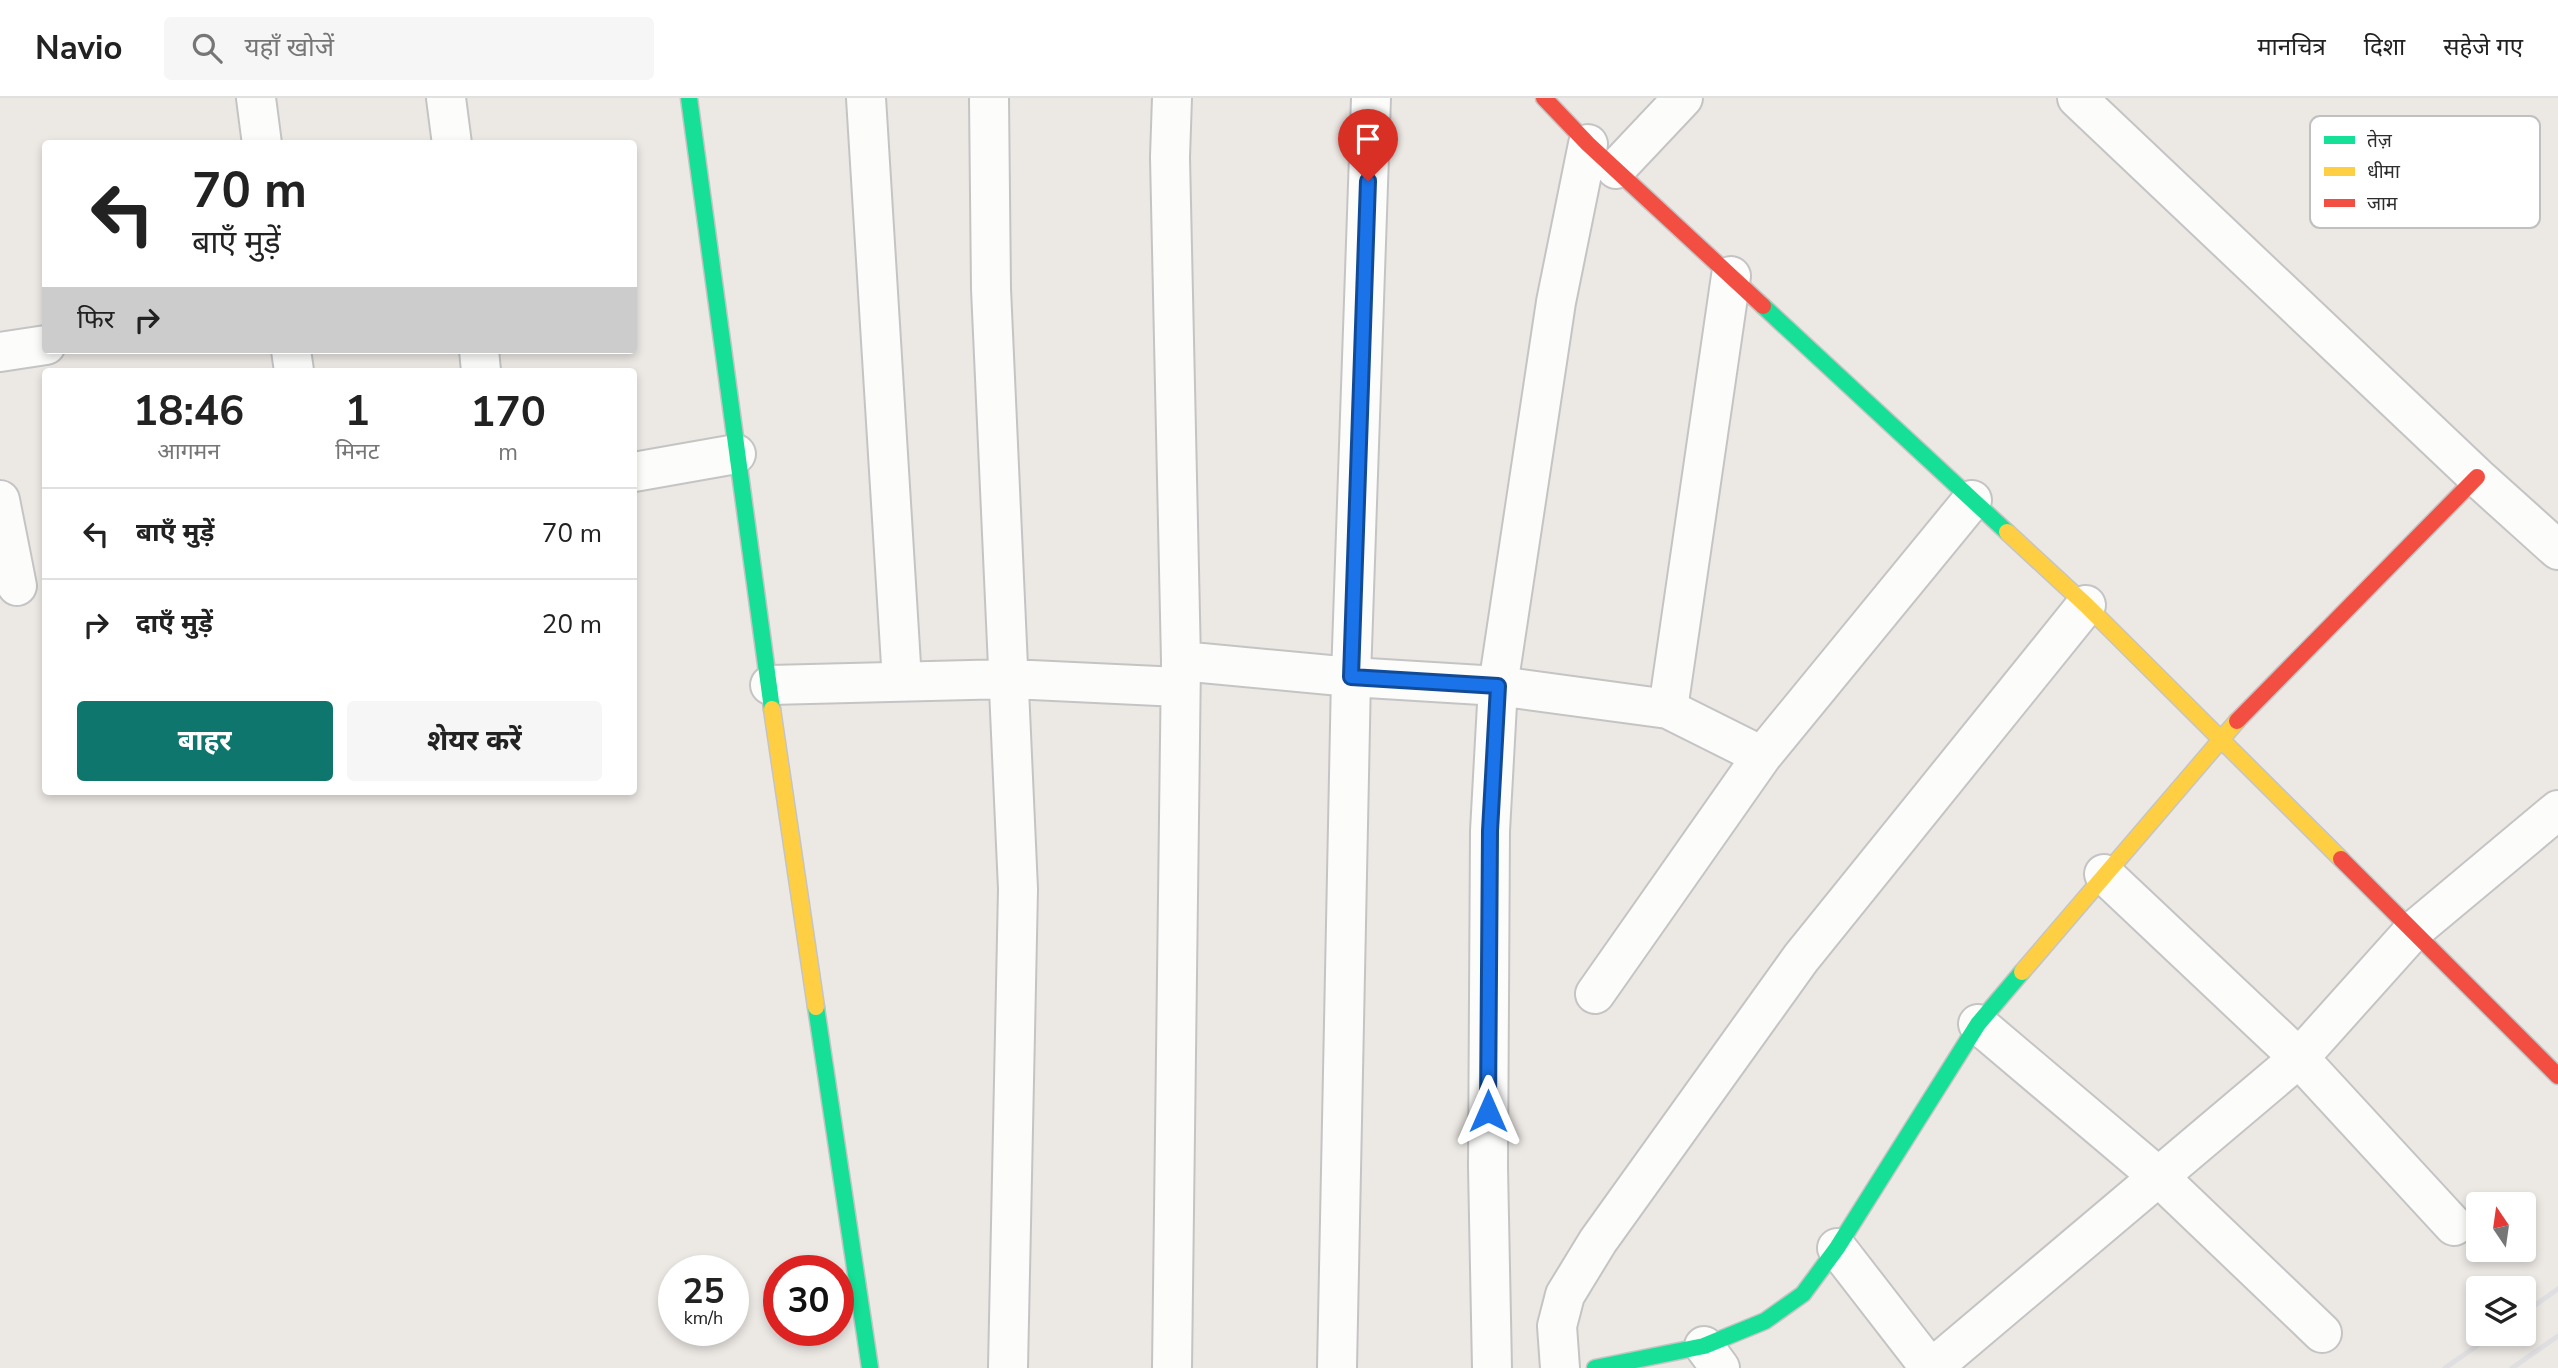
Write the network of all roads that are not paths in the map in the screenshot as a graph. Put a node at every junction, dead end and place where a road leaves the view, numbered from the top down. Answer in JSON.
{"nodes":[{"id":1,"x":256,"y":98,"type":"edge"},
{"id":2,"x":446,"y":98,"type":"edge"},
{"id":3,"x":689,"y":98,"type":"edge"},
{"id":4,"x":866,"y":98,"type":"edge"},
{"id":5,"x":989,"y":98,"type":"edge"},
{"id":6,"x":1172,"y":98,"type":"edge"},
{"id":7,"x":1371,"y":98,"type":"edge"},
{"id":8,"x":1544,"y":98,"type":"edge"},
{"id":9,"x":1683,"y":98,"type":"edge"},
{"id":10,"x":2077,"y":98,"type":"edge"},
{"id":11,"x":261,"y":140,"type":"edge"},
{"id":12,"x":451,"y":140,"type":"edge"},
{"id":13,"x":1588,"y":144,"type":"junction"},
{"id":14,"x":1616,"y":169,"type":"junction"},
{"id":15,"x":1731,"y":276,"type":"junction"},
{"id":16,"x":42,"y":346,"type":"edge"},
{"id":17,"x":0,"y":352,"type":"edge"},
{"id":18,"x":736,"y":454,"type":"junction"},
{"id":19,"x":637,"y":471,"type":"edge"},
{"id":20,"x":2477,"y":477,"type":"junction"},
{"id":21,"x":0,"y":500,"type":"edge"},
{"id":22,"x":1972,"y":500,"type":"junction"},
{"id":23,"x":2558,"y":550,"type":"edge"},
{"id":24,"x":21,"y":585,"type":"edge"},
{"id":25,"x":2086,"y":605,"type":"junction"},
{"id":26,"x":1180,"y":674,"type":"junction"},
{"id":27,"x":1351,"y":677,"type":"junction"},
{"id":28,"x":1010,"y":679,"type":"junction"},
{"id":29,"x":902,"y":681,"type":"junction"},
{"id":30,"x":769,"y":685,"type":"junction"},
{"id":31,"x":1498,"y":686,"type":"junction"},
{"id":32,"x":1668,"y":709,"type":"junction"},
{"id":33,"x":2220,"y":740,"type":"junction"},
{"id":34,"x":1762,"y":756,"type":"junction"},
{"id":35,"x":2557,"y":813,"type":"edge"},
{"id":36,"x":2105,"y":874,"type":"junction"},
{"id":37,"x":2412,"y":932,"type":"junction"},
{"id":38,"x":1595,"y":994,"type":"dead end"},
{"id":39,"x":1978,"y":1024,"type":"junction"},
{"id":40,"x":2300,"y":1058,"type":"junction"},
{"id":41,"x":2558,"y":1076,"type":"edge"},
{"id":42,"x":2160,"y":1178,"type":"junction"},
{"id":43,"x":2454,"y":1226,"type":"dead end"},
{"id":44,"x":1837,"y":1248,"type":"junction"},
{"id":45,"x":2322,"y":1333,"type":"dead end"},
{"id":46,"x":1712,"y":1357,"type":"edge"},
{"id":47,"x":870,"y":1368,"type":"edge"},
{"id":48,"x":1008,"y":1368,"type":"edge"},
{"id":49,"x":1172,"y":1368,"type":"edge"},
{"id":50,"x":1337,"y":1368,"type":"edge"},
{"id":51,"x":1492,"y":1368,"type":"edge"},
{"id":52,"x":1560,"y":1368,"type":"edge"},
{"id":53,"x":1595,"y":1368,"type":"edge"},
{"id":54,"x":1931,"y":1368,"type":"edge"}],
"edges":[{"from":1,"to":11,"type":"street"},
{"from":2,"to":12,"type":"street"},
{"from":3,"to":18,"type":"street"},
{"from":4,"to":29,"type":"street"},
{"from":5,"to":28,"type":"street"},
{"from":6,"to":26,"type":"street"},
{"from":7,"to":27,"type":"street"},
{"from":8,"to":13,"type":"street"},
{"from":9,"to":14,"type":"street"},
{"from":10,"to":20,"type":"street"},
{"from":13,"to":14,"type":"street"},
{"from":13,"to":31,"type":"street"},
{"from":14,"to":15,"type":"street"},
{"from":15,"to":22,"type":"street"},
{"from":15,"to":32,"type":"street"},
{"from":16,"to":17,"type":"street"},
{"from":18,"to":19,"type":"street"},
{"from":18,"to":30,"type":"street"},
{"from":20,"to":23,"type":"street"},
{"from":20,"to":33,"type":"street"},
{"from":21,"to":24,"type":"street"},
{"from":22,"to":25,"type":"street"},
{"from":22,"to":34,"type":"street"},
{"from":25,"to":33,"type":"street"},
{"from":25,"to":52,"type":"street"},
{"from":26,"to":27,"type":"street"},
{"from":26,"to":28,"type":"street"},
{"from":26,"to":49,"type":"street"},
{"from":27,"to":31,"type":"street"},
{"from":27,"to":50,"type":"street"},
{"from":28,"to":29,"type":"street"},
{"from":28,"to":48,"type":"street"},
{"from":29,"to":30,"type":"street"},
{"from":30,"to":47,"type":"street"},
{"from":31,"to":32,"type":"street"},
{"from":31,"to":51,"type":"street"},
{"from":32,"to":34,"type":"street"},
{"from":33,"to":36,"type":"street"},
{"from":33,"to":37,"type":"street"},
{"from":34,"to":38,"type":"street"},
{"from":35,"to":37,"type":"street"},
{"from":36,"to":39,"type":"street"},
{"from":36,"to":40,"type":"street"},
{"from":37,"to":40,"type":"street"},
{"from":37,"to":41,"type":"street"},
{"from":39,"to":42,"type":"street"},
{"from":39,"to":44,"type":"street"},
{"from":40,"to":42,"type":"street"},
{"from":40,"to":43,"type":"street"},
{"from":42,"to":45,"type":"street"},
{"from":42,"to":54,"type":"street"},
{"from":44,"to":46,"type":"street"},
{"from":44,"to":54,"type":"street"},
{"from":46,"to":53,"type":"street"}]}
